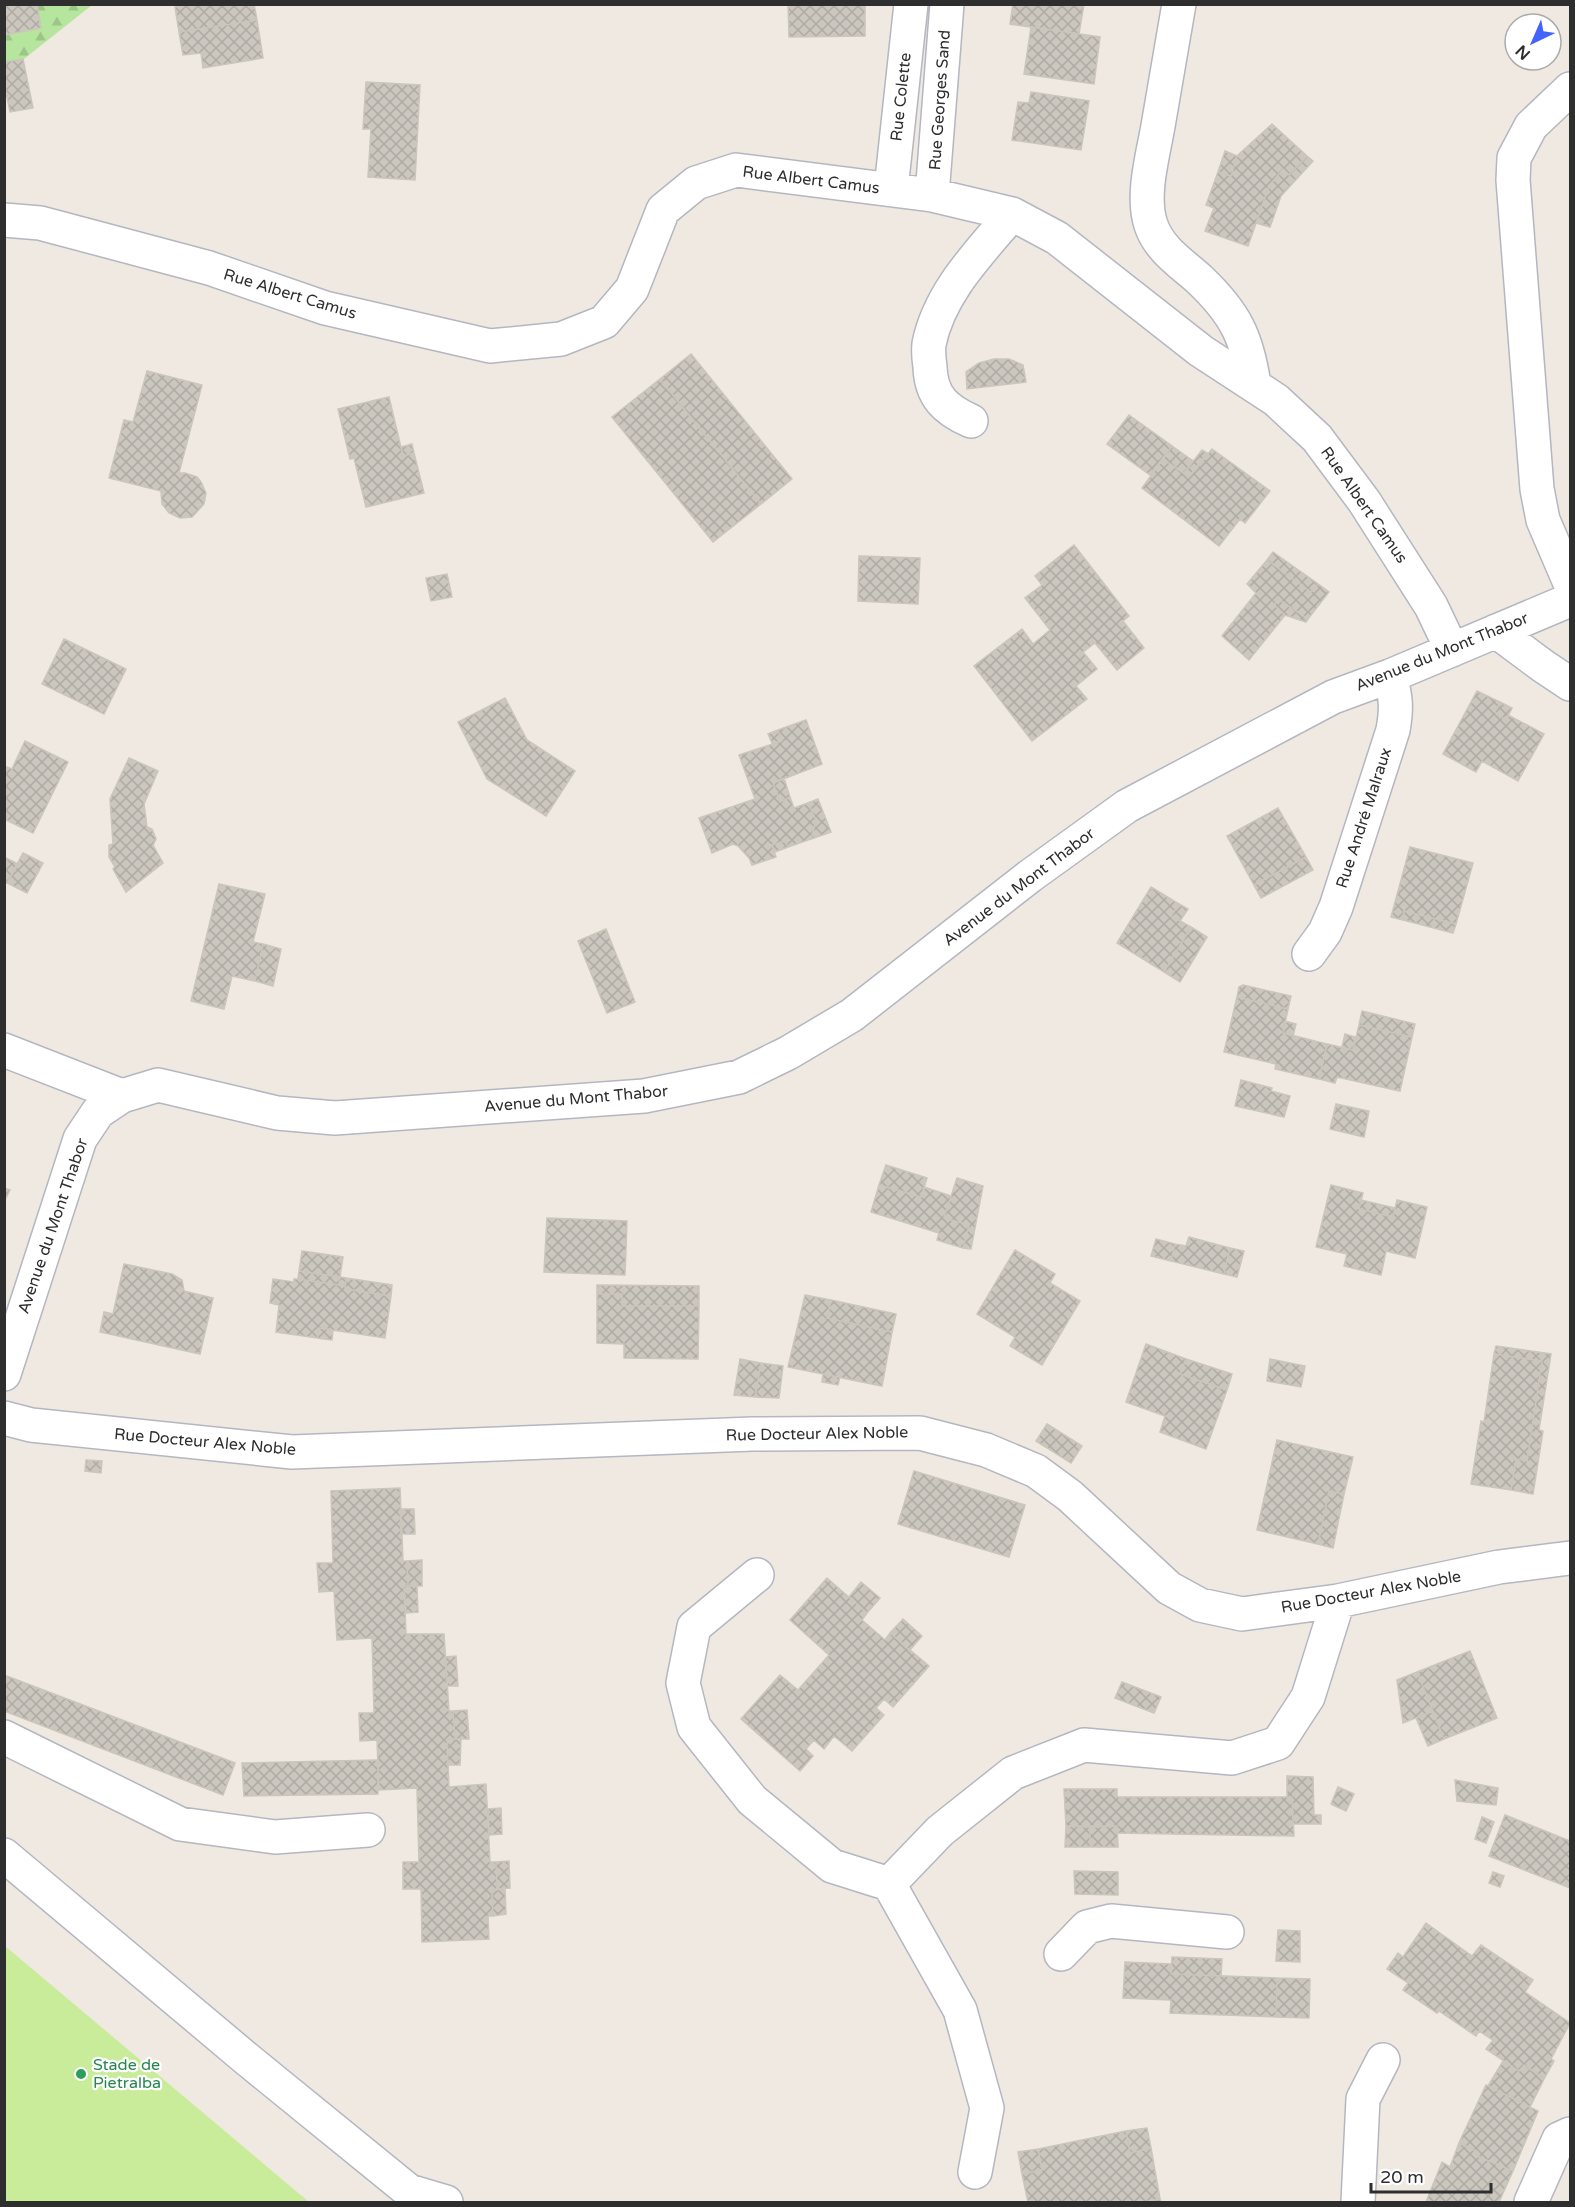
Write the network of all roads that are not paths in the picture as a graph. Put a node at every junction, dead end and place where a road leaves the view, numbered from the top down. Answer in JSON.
{"nodes":[{"id":1,"x":911,"y":4,"type":"edge"},
{"id":2,"x":947,"y":4,"type":"edge"},
{"id":3,"x":1179,"y":4,"type":"edge"},
{"id":4,"x":1570,"y":89,"type":"edge"},
{"id":5,"x":891,"y":189,"type":"junction"},
{"id":6,"x":932,"y":195,"type":"junction"},
{"id":7,"x":1012,"y":214,"type":"junction"},
{"id":8,"x":4,"y":220,"type":"edge"},
{"id":9,"x":1254,"y":385,"type":"junction"},
{"id":10,"x":971,"y":421,"type":"dead end"},
{"id":11,"x":1570,"y":583,"type":"edge"},
{"id":12,"x":1570,"y":600,"type":"edge"},
{"id":13,"x":1496,"y":631,"type":"junction"},
{"id":14,"x":1452,"y":650,"type":"junction"},
{"id":15,"x":1390,"y":676,"type":"junction"},
{"id":16,"x":1570,"y":684,"type":"edge"},
{"id":17,"x":1309,"y":954,"type":"dead end"},
{"id":18,"x":4,"y":1050,"type":"edge"},
{"id":19,"x":122,"y":1096,"type":"junction"},
{"id":20,"x":4,"y":1374,"type":"edge"},
{"id":21,"x":4,"y":1418,"type":"edge"},
{"id":22,"x":1570,"y":1558,"type":"edge"},
{"id":23,"x":757,"y":1575,"type":"dead end"},
{"id":24,"x":1338,"y":1601,"type":"junction"},
{"id":25,"x":4,"y":1737,"type":"edge"},
{"id":26,"x":368,"y":1830,"type":"dead end"},
{"id":27,"x":4,"y":1855,"type":"edge"},
{"id":28,"x":889,"y":1884,"type":"junction"},
{"id":29,"x":1227,"y":1932,"type":"dead end"},
{"id":30,"x":1061,"y":1954,"type":"dead end"},
{"id":31,"x":1383,"y":2060,"type":"dead end"},
{"id":32,"x":1570,"y":2134,"type":"edge"},
{"id":33,"x":975,"y":2172,"type":"dead end"},
{"id":34,"x":446,"y":2202,"type":"edge"},
{"id":35,"x":1358,"y":2202,"type":"edge"},
{"id":36,"x":1531,"y":2202,"type":"edge"}],
"edges":[{"from":1,"to":5,"type":"street","name":"Rue Colette"},
{"from":2,"to":6,"type":"street","name":"Rue Georges Sand"},
{"from":3,"to":9,"type":"street"},
{"from":4,"to":11,"type":"street"},
{"from":5,"to":6,"type":"street","name":"Rue Albert Camus"},
{"from":5,"to":8,"type":"street","name":"Rue Albert Camus"},
{"from":6,"to":7,"type":"street","name":"Rue Albert Camus"},
{"from":7,"to":9,"type":"street","name":"Rue Albert Camus"},
{"from":7,"to":10,"type":"street"},
{"from":9,"to":14,"type":"street","name":"Rue Albert Camus"},
{"from":12,"to":13,"type":"street","name":"Avenue du Mont Thabor"},
{"from":13,"to":14,"type":"street","name":"Avenue du Mont Thabor"},
{"from":13,"to":16,"type":"street"},
{"from":14,"to":15,"type":"street","name":"Avenue du Mont Thabor"},
{"from":15,"to":17,"type":"street","name":"Rue André Malraux"},
{"from":15,"to":19,"type":"street","name":"Avenue du Mont Thabor"},
{"from":18,"to":19,"type":"street"},
{"from":19,"to":20,"type":"street","name":"Avenue du Mont Thabor"},
{"from":21,"to":24,"type":"street","name":"Rue Docteur Alex Noble"},
{"from":22,"to":24,"type":"street","name":"Rue Docteur Alex Noble"},
{"from":23,"to":28,"type":"street"},
{"from":24,"to":28,"type":"street"},
{"from":25,"to":26,"type":"street"},
{"from":27,"to":34,"type":"street"},
{"from":28,"to":33,"type":"street"},
{"from":29,"to":30,"type":"street"},
{"from":31,"to":35,"type":"street"},
{"from":32,"to":36,"type":"street"}]}
